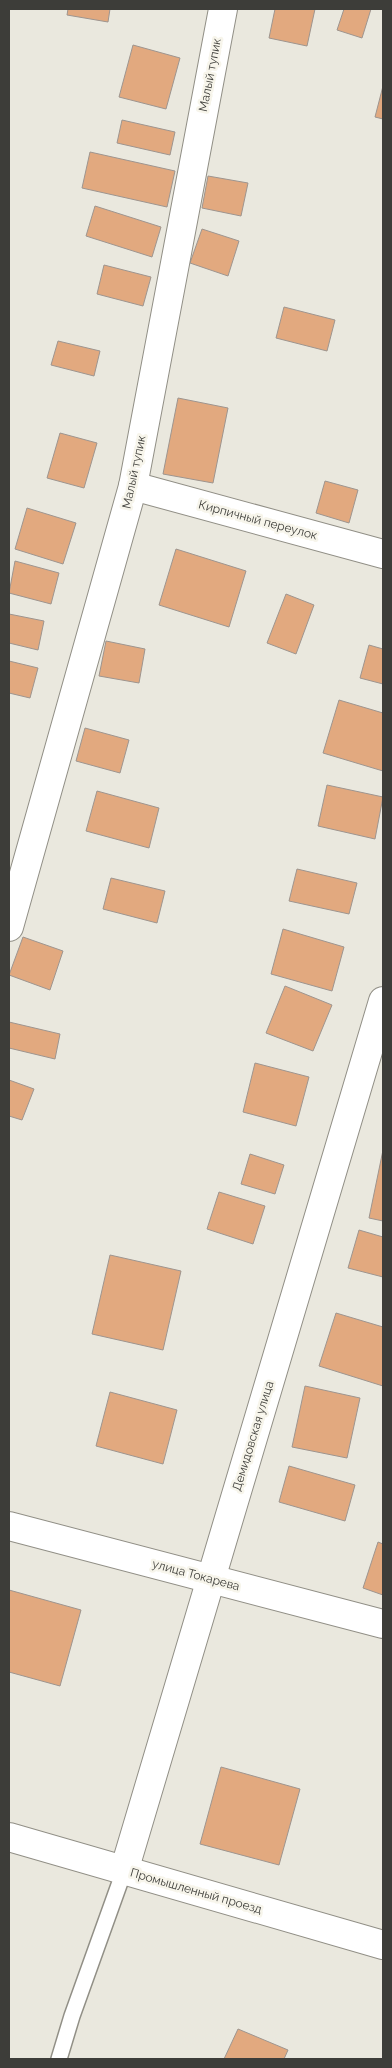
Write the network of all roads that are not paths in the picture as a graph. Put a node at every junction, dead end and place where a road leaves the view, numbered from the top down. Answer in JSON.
{"nodes":[{"id":1,"x":223,"y":9,"type":"edge"},
{"id":2,"x":133,"y":486,"type":"junction"},
{"id":3,"x":383,"y":554,"type":"edge"},
{"id":4,"x":9,"y":928,"type":"edge"},
{"id":5,"x":383,"y":1001,"type":"edge"},
{"id":6,"x":9,"y":1526,"type":"edge"},
{"id":7,"x":211,"y":1579,"type":"junction"},
{"id":8,"x":383,"y":1624,"type":"edge"},
{"id":9,"x":9,"y":1837,"type":"edge"},
{"id":10,"x":124,"y":1871,"type":"junction"},
{"id":11,"x":383,"y":1945,"type":"edge"},
{"id":12,"x":59,"y":2059,"type":"edge"}],
"edges":[{"from":1,"to":2,"type":"street","name":"Малый тупик"},
{"from":2,"to":3,"type":"street","name":"Кирпичный переулок"},
{"from":2,"to":4,"type":"street","name":"Малый тупик"},
{"from":5,"to":7,"type":"street","name":"Демидовская улица"},
{"from":6,"to":7,"type":"street","name":"улица Токарева"},
{"from":7,"to":8,"type":"street","name":"улица Токарева"},
{"from":7,"to":10,"type":"street","name":"Демидовская улица"},
{"from":9,"to":10,"type":"street","name":"Промышленный проезд"},
{"from":10,"to":11,"type":"street","name":"Промышленный проезд"},
{"from":10,"to":12,"type":"lane"}]}
